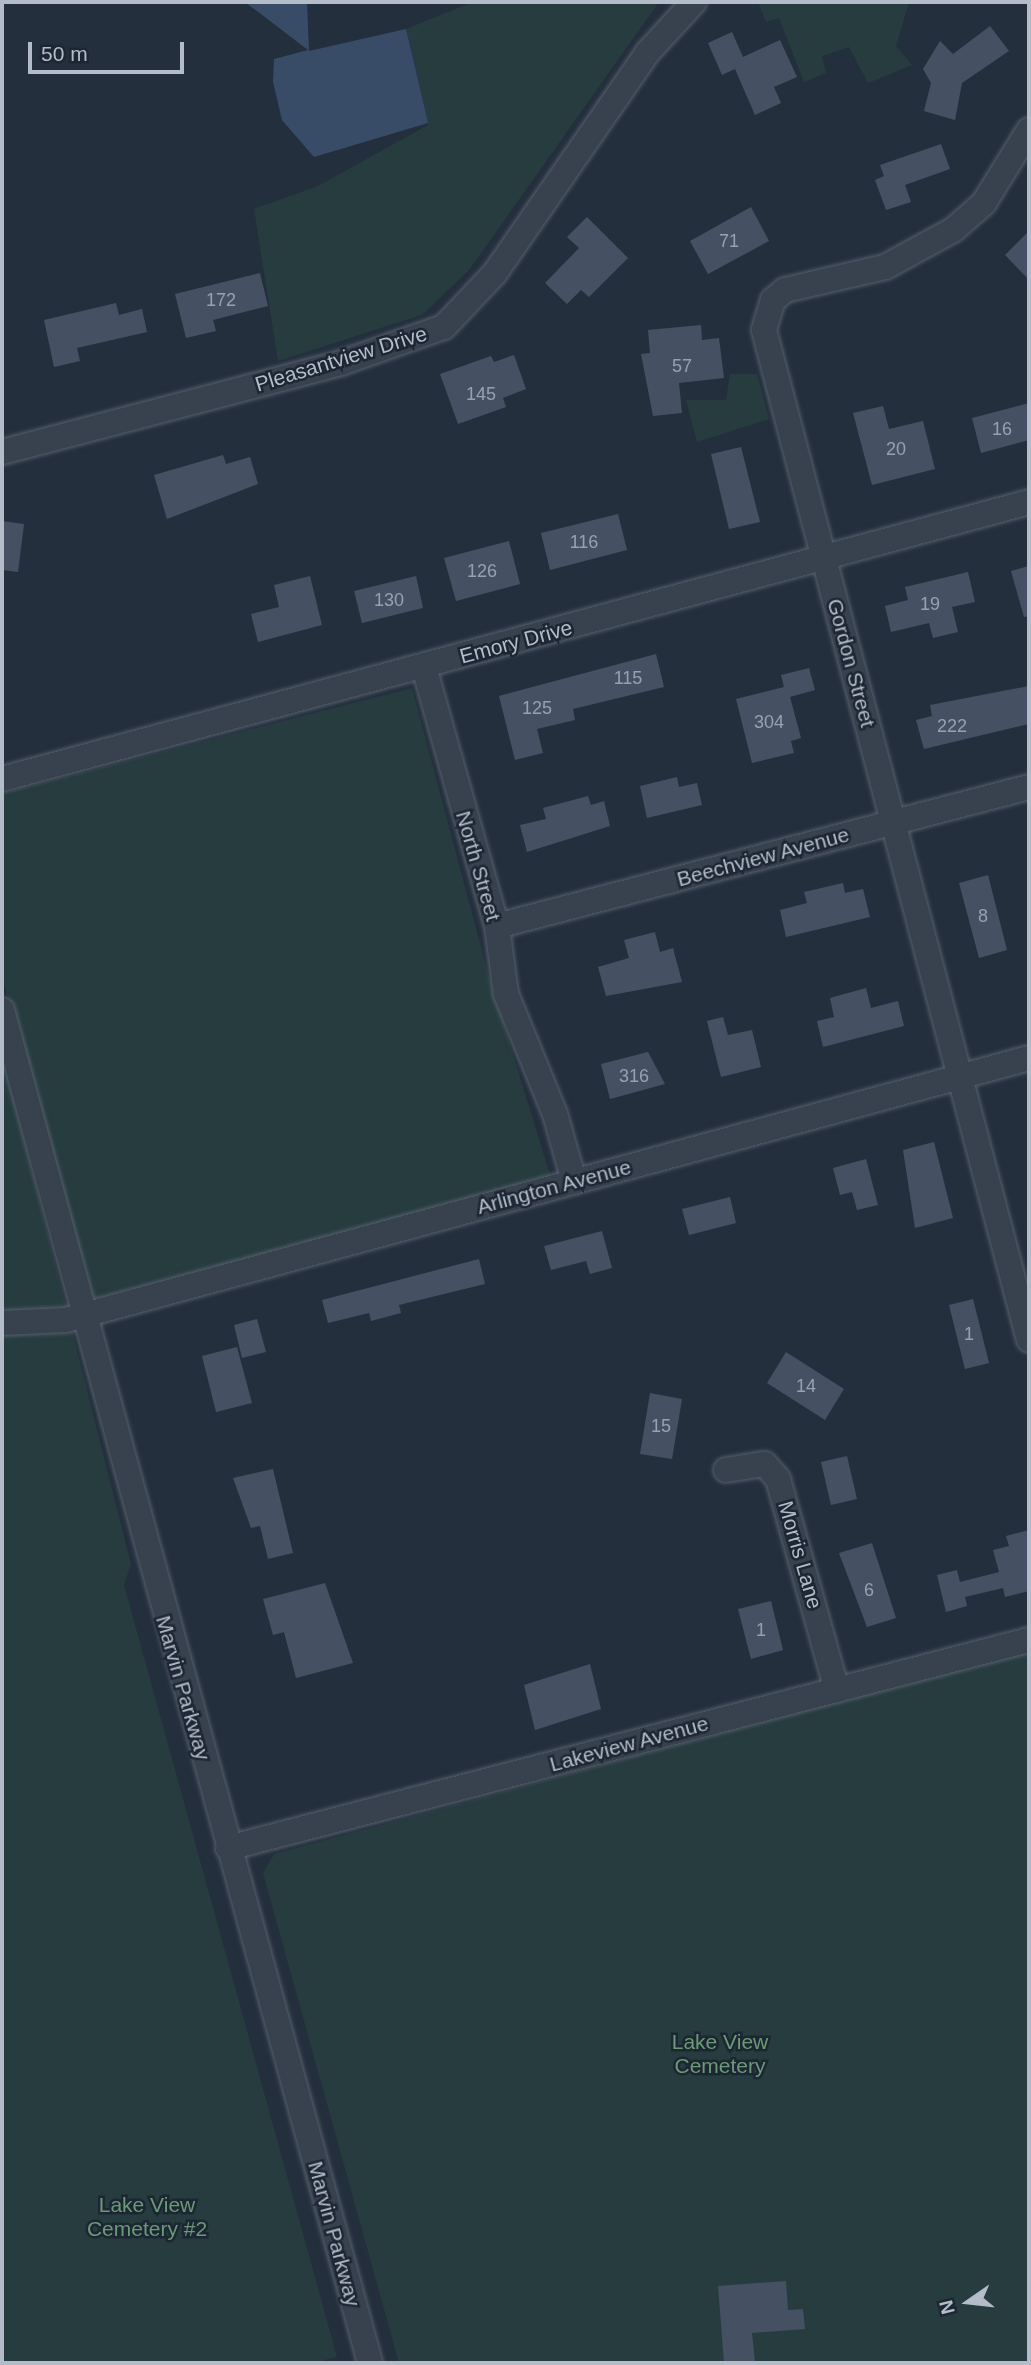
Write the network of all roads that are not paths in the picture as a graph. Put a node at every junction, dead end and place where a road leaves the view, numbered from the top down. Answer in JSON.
{"nodes":[{"id":1,"x":694,"y":2,"type":"edge"},
{"id":2,"x":1029,"y":130,"type":"edge"},
{"id":3,"x":2,"y":452,"type":"edge"},
{"id":4,"x":1029,"y":502,"type":"edge"},
{"id":5,"x":823,"y":558,"type":"junction"},
{"id":6,"x":424,"y":667,"type":"junction"},
{"id":7,"x":2,"y":779,"type":"edge"},
{"id":8,"x":1029,"y":787,"type":"edge"},
{"id":9,"x":893,"y":823,"type":"junction"},
{"id":10,"x":497,"y":926,"type":"junction"},
{"id":11,"x":2,"y":1010,"type":"edge"},
{"id":12,"x":1029,"y":1058,"type":"edge"},
{"id":13,"x":960,"y":1077,"type":"junction"},
{"id":14,"x":574,"y":1181,"type":"junction"},
{"id":15,"x":79,"y":1314,"type":"junction"},
{"id":16,"x":2,"y":1323,"type":"edge"},
{"id":17,"x":1029,"y":1340,"type":"edge"},
{"id":18,"x":726,"y":1470,"type":"dead end"},
{"id":19,"x":1029,"y":1640,"type":"edge"},
{"id":20,"x":836,"y":1690,"type":"junction"},
{"id":21,"x":228,"y":1848,"type":"junction"},
{"id":22,"x":370,"y":2363,"type":"edge"}],
"edges":[{"from":1,"to":3,"type":"street","name":"Pleasantview Drive"},
{"from":2,"to":5,"type":"street","name":"Gordon Street"},
{"from":4,"to":5,"type":"street","name":"Emory Drive"},
{"from":5,"to":6,"type":"street","name":"Emory Drive"},
{"from":5,"to":9,"type":"street","name":"Gordon Street"},
{"from":6,"to":7,"type":"street","name":"Emory Drive"},
{"from":6,"to":10,"type":"street","name":"North Street"},
{"from":8,"to":9,"type":"street","name":"Beechview Avenue"},
{"from":9,"to":10,"type":"street","name":"Beechview Avenue"},
{"from":9,"to":13,"type":"street","name":"Gordon Street"},
{"from":10,"to":14,"type":"street","name":"North Street"},
{"from":11,"to":15,"type":"street","name":"Marvin Parkway"},
{"from":12,"to":13,"type":"street","name":"Arlington Avenue"},
{"from":13,"to":14,"type":"street","name":"Arlington Avenue"},
{"from":13,"to":17,"type":"street","name":"Gordon Street"},
{"from":14,"to":15,"type":"street","name":"Arlington Avenue"},
{"from":15,"to":16,"type":"street","name":"Arlington Avenue"},
{"from":15,"to":21,"type":"street","name":"Marvin Parkway"},
{"from":18,"to":20,"type":"street","name":"Morris Lane"},
{"from":19,"to":20,"type":"street","name":"Lakeview Avenue"},
{"from":20,"to":21,"type":"street","name":"Lakeview Avenue"},
{"from":21,"to":22,"type":"street","name":"Marvin Parkway"}]}
